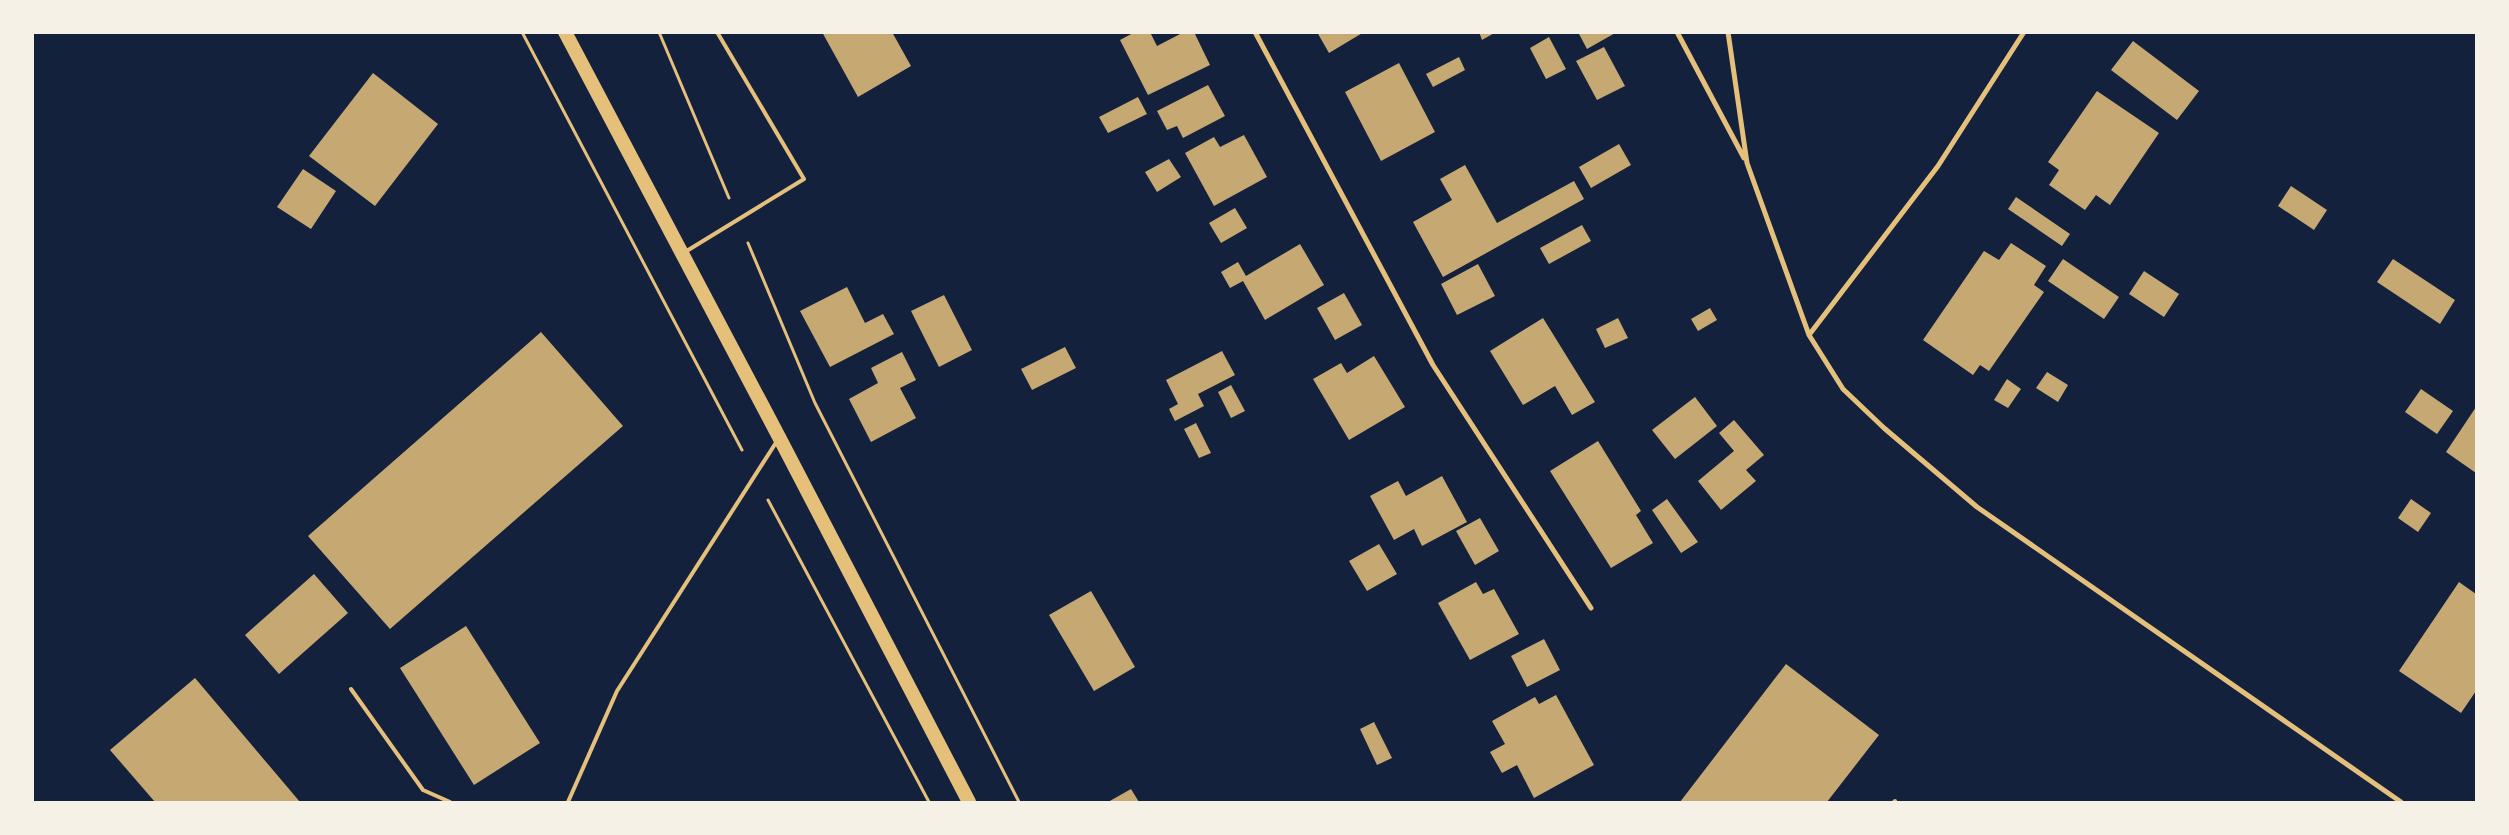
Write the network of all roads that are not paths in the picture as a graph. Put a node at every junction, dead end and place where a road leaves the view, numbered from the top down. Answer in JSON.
{"nodes":[{"id":1,"x":565,"y":32,"type":"edge"},
{"id":2,"x":717,"y":32,"type":"edge"},
{"id":3,"x":1255,"y":32,"type":"edge"},
{"id":4,"x":1677,"y":32,"type":"edge"},
{"id":5,"x":1728,"y":32,"type":"edge"},
{"id":6,"x":2024,"y":32,"type":"edge"},
{"id":7,"x":1746,"y":163,"type":"junction"},
{"id":8,"x":682,"y":254,"type":"junction"},
{"id":9,"x":1809,"y":336,"type":"junction"},
{"id":10,"x":779,"y":437,"type":"junction"},
{"id":11,"x":1592,"y":608,"type":"dead end"},
{"id":12,"x":351,"y":689,"type":"dead end"},
{"id":13,"x":450,"y":802,"type":"edge"},
{"id":14,"x":568,"y":802,"type":"edge"},
{"id":15,"x":969,"y":802,"type":"edge"},
{"id":16,"x":2401,"y":802,"type":"edge"}],
"edges":[{"from":1,"to":8,"type":"highway"},
{"from":2,"to":8,"type":"lane"},
{"from":3,"to":11,"type":"street"},
{"from":4,"to":7,"type":"street"},
{"from":5,"to":7,"type":"street"},
{"from":6,"to":9,"type":"street"},
{"from":7,"to":9,"type":"street"},
{"from":8,"to":10,"type":"highway"},
{"from":9,"to":16,"type":"street"},
{"from":10,"to":14,"type":"lane"},
{"from":10,"to":15,"type":"highway"},
{"from":12,"to":13,"type":"lane"}]}
